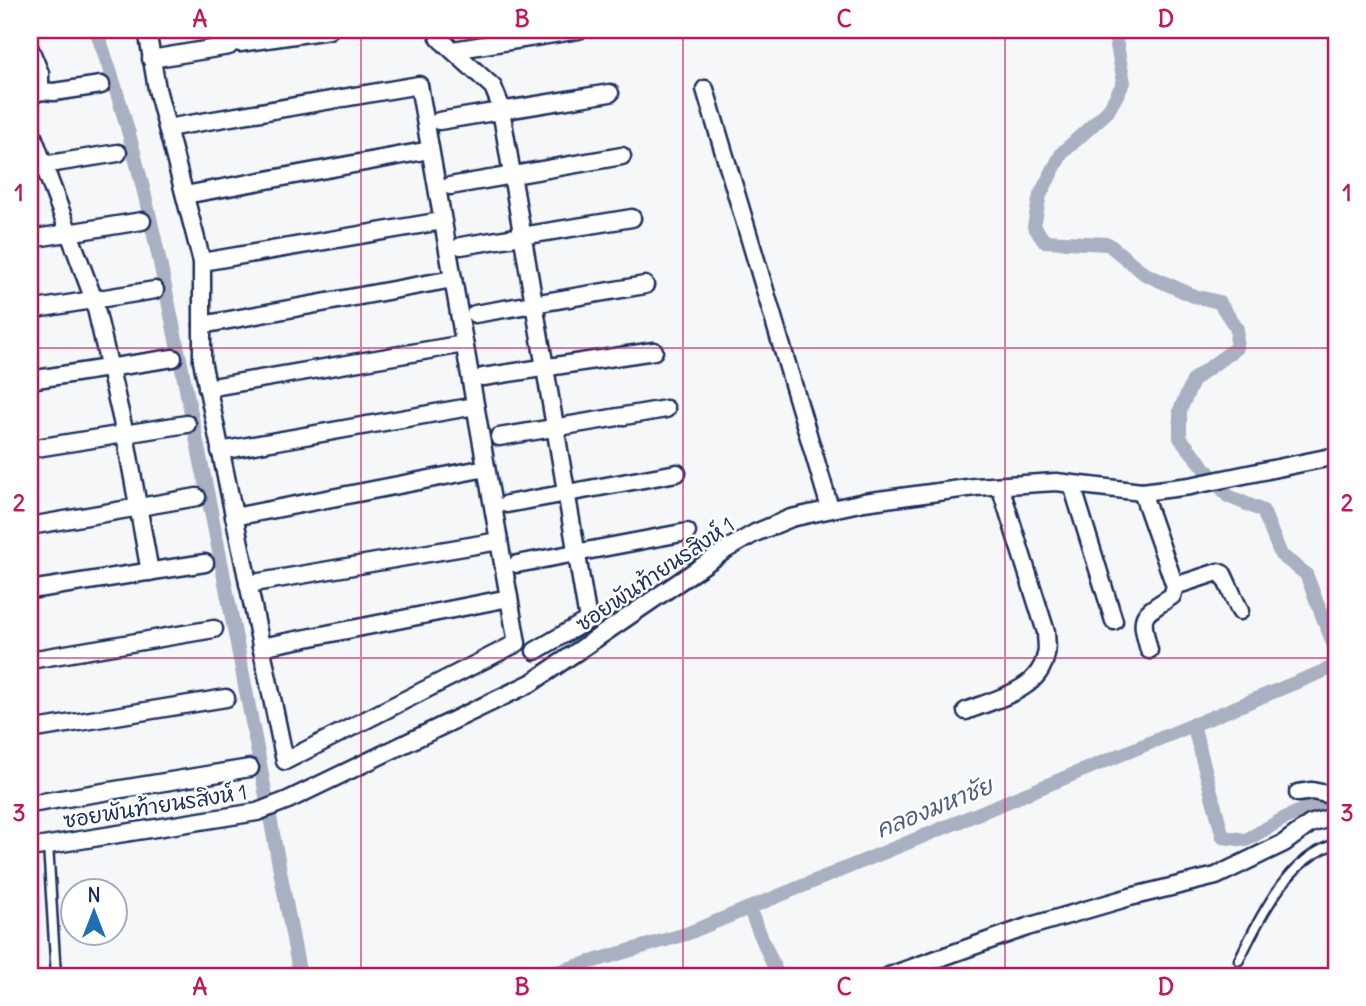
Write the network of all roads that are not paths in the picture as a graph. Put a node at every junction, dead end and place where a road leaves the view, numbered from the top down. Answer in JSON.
{"nodes":[{"id":1,"x":147,"y":30,"type":"edge"},
{"id":2,"x":329,"y":30,"type":"edge"},
{"id":3,"x":436,"y":30,"type":"edge"},
{"id":4,"x":579,"y":30,"type":"edge"},
{"id":5,"x":30,"y":49,"type":"edge"},
{"id":6,"x":453,"y":50,"type":"junction"},
{"id":7,"x":151,"y":59,"type":"junction"},
{"id":8,"x":101,"y":85,"type":"dead end"},
{"id":9,"x":705,"y":89,"type":"dead end"},
{"id":10,"x":610,"y":93,"type":"dead end"},
{"id":11,"x":35,"y":94,"type":"edge"},
{"id":12,"x":501,"y":110,"type":"junction"},
{"id":13,"x":439,"y":121,"type":"dead end"},
{"id":14,"x":30,"y":128,"type":"edge"},
{"id":15,"x":167,"y":128,"type":"junction"},
{"id":16,"x":430,"y":150,"type":"junction"},
{"id":17,"x":118,"y":153,"type":"dead end"},
{"id":18,"x":622,"y":156,"type":"dead end"},
{"id":19,"x":37,"y":166,"type":"edge"},
{"id":20,"x":512,"y":175,"type":"junction"},
{"id":21,"x":450,"y":186,"type":"dead end"},
{"id":22,"x":185,"y":195,"type":"junction"},
{"id":23,"x":632,"y":218,"type":"dead end"},
{"id":24,"x":443,"y":220,"type":"junction"},
{"id":25,"x":142,"y":221,"type":"dead end"},
{"id":26,"x":70,"y":232,"type":"junction"},
{"id":27,"x":522,"y":236,"type":"junction"},
{"id":28,"x":30,"y":239,"type":"edge"},
{"id":29,"x":461,"y":246,"type":"dead end"},
{"id":30,"x":201,"y":262,"type":"junction"},
{"id":31,"x":453,"y":279,"type":"junction"},
{"id":32,"x":645,"y":285,"type":"dead end"},
{"id":33,"x":155,"y":290,"type":"dead end"},
{"id":34,"x":94,"y":300,"type":"junction"},
{"id":35,"x":534,"y":304,"type":"junction"},
{"id":36,"x":30,"y":310,"type":"edge"},
{"id":37,"x":475,"y":314,"type":"dead end"},
{"id":38,"x":201,"y":325,"type":"junction"},
{"id":39,"x":464,"y":344,"type":"junction"},
{"id":40,"x":654,"y":351,"type":"dead end"},
{"id":41,"x":173,"y":358,"type":"dead end"},
{"id":42,"x":111,"y":367,"type":"junction"},
{"id":43,"x":545,"y":368,"type":"junction"},
{"id":44,"x":483,"y":377,"type":"dead end"},
{"id":45,"x":30,"y":380,"type":"edge"},
{"id":46,"x":207,"y":388,"type":"junction"},
{"id":47,"x":475,"y":406,"type":"junction"},
{"id":48,"x":666,"y":409,"type":"dead end"},
{"id":49,"x":187,"y":424,"type":"dead end"},
{"id":50,"x":555,"y":428,"type":"junction"},
{"id":51,"x":125,"y":434,"type":"junction"},
{"id":52,"x":499,"y":437,"type":"dead end"},
{"id":53,"x":30,"y":449,"type":"edge"},
{"id":54,"x":220,"y":451,"type":"junction"},
{"id":55,"x":1336,"y":456,"type":"edge"},
{"id":56,"x":486,"y":468,"type":"junction"},
{"id":57,"x":677,"y":473,"type":"dead end"},
{"id":58,"x":1072,"y":485,"type":"junction"},
{"id":59,"x":1000,"y":486,"type":"junction"},
{"id":60,"x":1142,"y":492,"type":"junction"},
{"id":61,"x":566,"y":493,"type":"junction"},
{"id":62,"x":197,"y":498,"type":"dead end"},
{"id":63,"x":507,"y":504,"type":"dead end"},
{"id":64,"x":139,"y":507,"type":"junction"},
{"id":65,"x":830,"y":508,"type":"junction"},
{"id":66,"x":234,"y":517,"type":"junction"},
{"id":67,"x":30,"y":526,"type":"edge"},
{"id":68,"x":687,"y":532,"type":"dead end"},
{"id":69,"x":499,"y":541,"type":"junction"},
{"id":70,"x":576,"y":552,"type":"junction"},
{"id":71,"x":205,"y":563,"type":"dead end"},
{"id":72,"x":517,"y":564,"type":"dead end"},
{"id":73,"x":150,"y":572,"type":"junction"},
{"id":74,"x":248,"y":584,"type":"junction"},
{"id":75,"x":1175,"y":586,"type":"junction"},
{"id":76,"x":30,"y":590,"type":"edge"},
{"id":77,"x":509,"y":598,"type":"junction"},
{"id":78,"x":1240,"y":611,"type":"dead end"},
{"id":79,"x":1114,"y":621,"type":"dead end"},
{"id":80,"x":214,"y":629,"type":"dead end"},
{"id":81,"x":261,"y":647,"type":"junction"},
{"id":82,"x":1150,"y":650,"type":"dead end"},
{"id":83,"x":535,"y":651,"type":"dead end"},
{"id":84,"x":30,"y":660,"type":"edge"},
{"id":85,"x":226,"y":698,"type":"dead end"},
{"id":86,"x":966,"y":711,"type":"dead end"},
{"id":87,"x":30,"y":730,"type":"edge"},
{"id":88,"x":250,"y":768,"type":"dead end"},
{"id":89,"x":1298,"y":793,"type":"dead end"},
{"id":90,"x":1336,"y":796,"type":"edge"},
{"id":91,"x":30,"y":804,"type":"edge"},
{"id":92,"x":1336,"y":816,"type":"edge"},
{"id":93,"x":1336,"y":844,"type":"edge"},
{"id":94,"x":48,"y":845,"type":"junction"},
{"id":95,"x":30,"y":848,"type":"edge"},
{"id":96,"x":1239,"y":960,"type":"dead end"},
{"id":97,"x":56,"y":976,"type":"edge"},
{"id":98,"x":889,"y":976,"type":"edge"}],
"edges":[{"from":1,"to":7,"type":"street"},
{"from":2,"to":7,"type":"street"},
{"from":3,"to":6,"type":"street"},
{"from":4,"to":6,"type":"street"},
{"from":5,"to":11,"type":"street"},
{"from":6,"to":12,"type":"street"},
{"from":7,"to":15,"type":"street"},
{"from":8,"to":11,"type":"street"},
{"from":9,"to":65,"type":"street"},
{"from":10,"to":12,"type":"street"},
{"from":12,"to":13,"type":"street"},
{"from":12,"to":20,"type":"street"},
{"from":14,"to":19,"type":"street"},
{"from":15,"to":16,"type":"street"},
{"from":15,"to":22,"type":"street"},
{"from":16,"to":22,"type":"street"},
{"from":16,"to":24,"type":"street"},
{"from":17,"to":19,"type":"street"},
{"from":18,"to":20,"type":"street"},
{"from":19,"to":26,"type":"street"},
{"from":20,"to":21,"type":"street"},
{"from":20,"to":27,"type":"street"},
{"from":22,"to":30,"type":"street"},
{"from":23,"to":27,"type":"street"},
{"from":24,"to":30,"type":"street"},
{"from":24,"to":31,"type":"street"},
{"from":25,"to":26,"type":"street"},
{"from":26,"to":28,"type":"street"},
{"from":26,"to":34,"type":"street"},
{"from":27,"to":29,"type":"street"},
{"from":27,"to":35,"type":"street"},
{"from":30,"to":38,"type":"street"},
{"from":31,"to":38,"type":"street"},
{"from":31,"to":39,"type":"street"},
{"from":32,"to":35,"type":"street"},
{"from":33,"to":34,"type":"street"},
{"from":34,"to":36,"type":"street"},
{"from":34,"to":42,"type":"street"},
{"from":35,"to":37,"type":"street"},
{"from":35,"to":43,"type":"street"},
{"from":38,"to":46,"type":"street"},
{"from":39,"to":46,"type":"street"},
{"from":39,"to":47,"type":"street"},
{"from":40,"to":43,"type":"street"},
{"from":41,"to":42,"type":"street"},
{"from":42,"to":45,"type":"street"},
{"from":42,"to":51,"type":"street"},
{"from":43,"to":44,"type":"street"},
{"from":43,"to":50,"type":"street"},
{"from":46,"to":54,"type":"street"},
{"from":47,"to":54,"type":"street"},
{"from":47,"to":56,"type":"street"},
{"from":48,"to":50,"type":"street"},
{"from":49,"to":51,"type":"street"},
{"from":50,"to":52,"type":"street"},
{"from":50,"to":61,"type":"street"},
{"from":51,"to":53,"type":"street"},
{"from":51,"to":64,"type":"street"},
{"from":54,"to":66,"type":"street"},
{"from":55,"to":60,"type":"street","name":"ซอยพันท้ายนรสิงห์ 1"},
{"from":56,"to":66,"type":"street"},
{"from":56,"to":69,"type":"street"},
{"from":57,"to":61,"type":"street"},
{"from":58,"to":59,"type":"street","name":"ซอยพันท้ายนรสิงห์ 1"},
{"from":58,"to":60,"type":"street","name":"ซอยพันท้ายนรสิงห์ 1"},
{"from":58,"to":79,"type":"street"},
{"from":59,"to":65,"type":"street","name":"ซอยพันท้ายนรสิงห์ 1"},
{"from":59,"to":86,"type":"street"},
{"from":60,"to":75,"type":"street"},
{"from":61,"to":63,"type":"street"},
{"from":61,"to":70,"type":"street"},
{"from":62,"to":64,"type":"street"},
{"from":64,"to":67,"type":"street"},
{"from":64,"to":73,"type":"street"},
{"from":65,"to":94,"type":"street","name":"ซอยพันท้ายนรสิงห์ 1"},
{"from":66,"to":74,"type":"street"},
{"from":68,"to":70,"type":"street"},
{"from":69,"to":74,"type":"street"},
{"from":69,"to":77,"type":"street"},
{"from":70,"to":72,"type":"street"},
{"from":70,"to":83,"type":"street"},
{"from":71,"to":73,"type":"street"},
{"from":73,"to":76,"type":"street"},
{"from":74,"to":81,"type":"street"},
{"from":75,"to":78,"type":"street"},
{"from":75,"to":82,"type":"street"},
{"from":77,"to":81,"type":"street"},
{"from":77,"to":81,"type":"street"},
{"from":80,"to":84,"type":"street"},
{"from":85,"to":87,"type":"street"},
{"from":88,"to":91,"type":"street"},
{"from":89,"to":90,"type":"street"},
{"from":92,"to":98,"type":"street"},
{"from":93,"to":96,"type":"lane"},
{"from":94,"to":95,"type":"street","name":"ซอยพันท้ายนรสิงห์ 1"},
{"from":94,"to":97,"type":"lane"}]}
